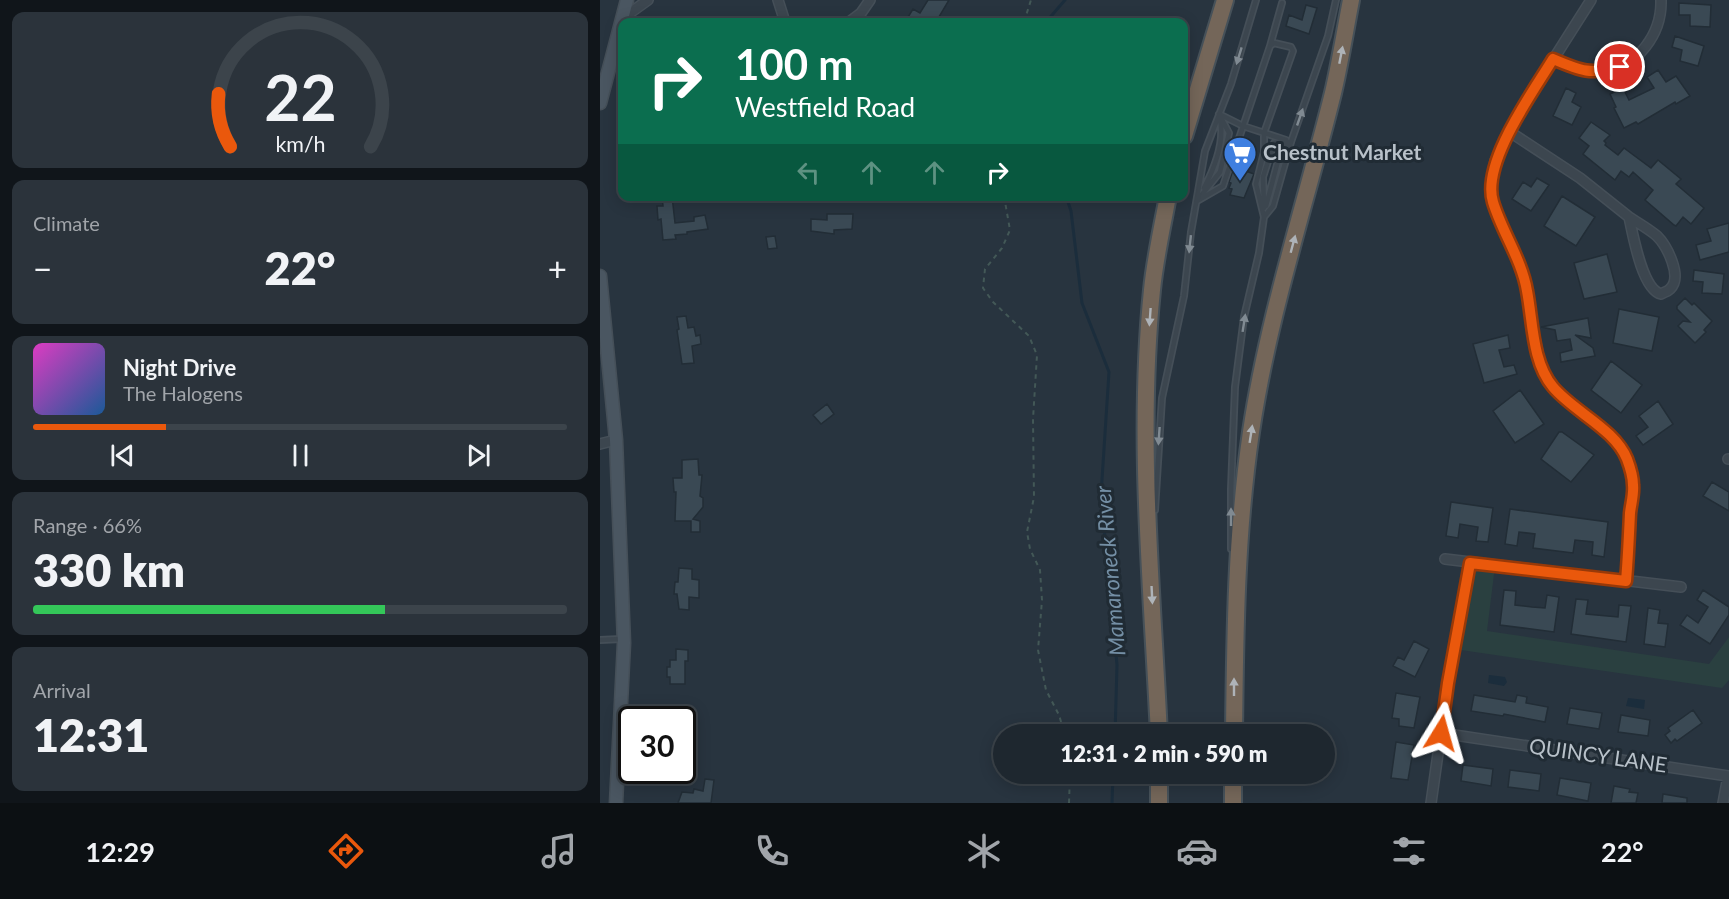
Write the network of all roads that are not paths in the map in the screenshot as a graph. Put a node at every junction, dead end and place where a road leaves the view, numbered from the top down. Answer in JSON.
{"nodes":[{"id":1,"x":627,"y":0,"type":"edge"},
{"id":2,"x":648,"y":0,"type":"edge"},
{"id":3,"x":778,"y":0,"type":"edge"},
{"id":4,"x":870,"y":0,"type":"edge"},
{"id":5,"x":1225,"y":0,"type":"edge"},
{"id":6,"x":1256,"y":0,"type":"edge"},
{"id":7,"x":1336,"y":0,"type":"edge"},
{"id":8,"x":1351,"y":0,"type":"edge"},
{"id":9,"x":1590,"y":0,"type":"edge"},
{"id":10,"x":1661,"y":0,"type":"edge"},
{"id":11,"x":1282,"y":3,"type":"dead end"},
{"id":12,"x":623,"y":18,"type":"joint"},
{"id":13,"x":784,"y":18,"type":"edge"},
{"id":14,"x":854,"y":18,"type":"edge"},
{"id":15,"x":618,"y":36,"type":"edge"},
{"id":16,"x":1270,"y":46,"type":"junction"},
{"id":17,"x":1553,"y":59,"type":"junction"},
{"id":18,"x":600,"y":103,"type":"edge"},
{"id":19,"x":1219,"y":114,"type":"junction"},
{"id":20,"x":1188,"y":123,"type":"edge"},
{"id":21,"x":1243,"y":126,"type":"junction"},
{"id":22,"x":1510,"y":132,"type":"junction"},
{"id":23,"x":1264,"y":133,"type":"junction"},
{"id":24,"x":1292,"y":142,"type":"junction"},
{"id":25,"x":1167,"y":201,"type":"edge"},
{"id":26,"x":1197,"y":201,"type":"junction"},
{"id":27,"x":1264,"y":216,"type":"junction"},
{"id":28,"x":1629,"y":217,"type":"junction"},
{"id":29,"x":600,"y":276,"type":"edge"},
{"id":30,"x":616,"y":441,"type":"junction"},
{"id":31,"x":600,"y":444,"type":"edge"},
{"id":32,"x":1232,"y":556,"type":"dead end"},
{"id":33,"x":1445,"y":559,"type":"dead end"},
{"id":34,"x":1151,"y":562,"type":"junction"},
{"id":35,"x":1470,"y":563,"type":"junction"},
{"id":36,"x":1232,"y":567,"type":"dead end"},
{"id":37,"x":1626,"y":581,"type":"junction"},
{"id":38,"x":1681,"y":587,"type":"dead end"},
{"id":39,"x":624,"y":639,"type":"junction"},
{"id":40,"x":1234,"y":639,"type":"junction"},
{"id":41,"x":600,"y":640,"type":"edge"},
{"id":42,"x":1158,"y":724,"type":"edge"},
{"id":43,"x":1234,"y":724,"type":"edge"},
{"id":44,"x":1441,"y":733,"type":"junction"},
{"id":45,"x":1159,"y":784,"type":"edge"},
{"id":46,"x":1233,"y":784,"type":"edge"},
{"id":47,"x":616,"y":803,"type":"edge"},
{"id":48,"x":1159,"y":803,"type":"edge"},
{"id":49,"x":1233,"y":803,"type":"edge"},
{"id":50,"x":1431,"y":803,"type":"edge"},
{"id":51,"x":1723,"y":803,"type":"edge"}],
"edges":[{"from":1,"to":12,"type":"street"},
{"from":2,"to":12,"type":"street"},
{"from":3,"to":13,"type":"street"},
{"from":4,"to":14,"type":"street"},
{"from":5,"to":20,"type":"highway"},
{"from":6,"to":19,"type":"lane","one_way":true},
{"from":24,"to":7,"type":"lane","one_way":true},
{"from":40,"to":8,"type":"highway","one_way":true},
{"from":9,"to":17,"type":"street"},
{"from":10,"to":17,"type":"street"},
{"from":11,"to":16,"type":"lane"},
{"from":15,"to":18,"type":"street"},
{"from":16,"to":21,"type":"lane"},
{"from":16,"to":23,"type":"lane"},
{"from":17,"to":22,"type":"street"},
{"from":19,"to":21,"type":"lane"},
{"from":19,"to":26,"type":"lane"},
{"from":19,"to":26,"type":"lane"},
{"from":21,"to":23,"type":"lane"},
{"from":21,"to":26,"type":"lane"},
{"from":22,"to":28,"type":"street"},
{"from":22,"to":37,"type":"street"},
{"from":23,"to":24,"type":"lane"},
{"from":23,"to":27,"type":"lane"},
{"from":24,"to":27,"type":"lane"},
{"from":24,"to":27,"type":"lane"},
{"from":24,"to":27,"type":"lane"},
{"from":25,"to":34,"type":"highway","one_way":true},
{"from":26,"to":34,"type":"lane","one_way":true},
{"from":32,"to":27,"type":"lane","one_way":true},
{"from":28,"to":28,"type":"street"},
{"from":29,"to":30,"type":"street"},
{"from":30,"to":31,"type":"street"},
{"from":30,"to":39,"type":"street"},
{"from":33,"to":35,"type":"street"},
{"from":34,"to":42,"type":"highway","one_way":true},
{"from":35,"to":37,"type":"street"},
{"from":35,"to":44,"type":"street"},
{"from":36,"to":40,"type":"lane"},
{"from":37,"to":38,"type":"street"},
{"from":39,"to":41,"type":"lane"},
{"from":39,"to":47,"type":"street"},
{"from":43,"to":40,"type":"highway","one_way":true},
{"from":44,"to":50,"type":"street"},
{"from":44,"to":51,"type":"street","name":"QUINCY LANE"},
{"from":45,"to":48,"type":"highway"},
{"from":46,"to":49,"type":"highway"}]}
